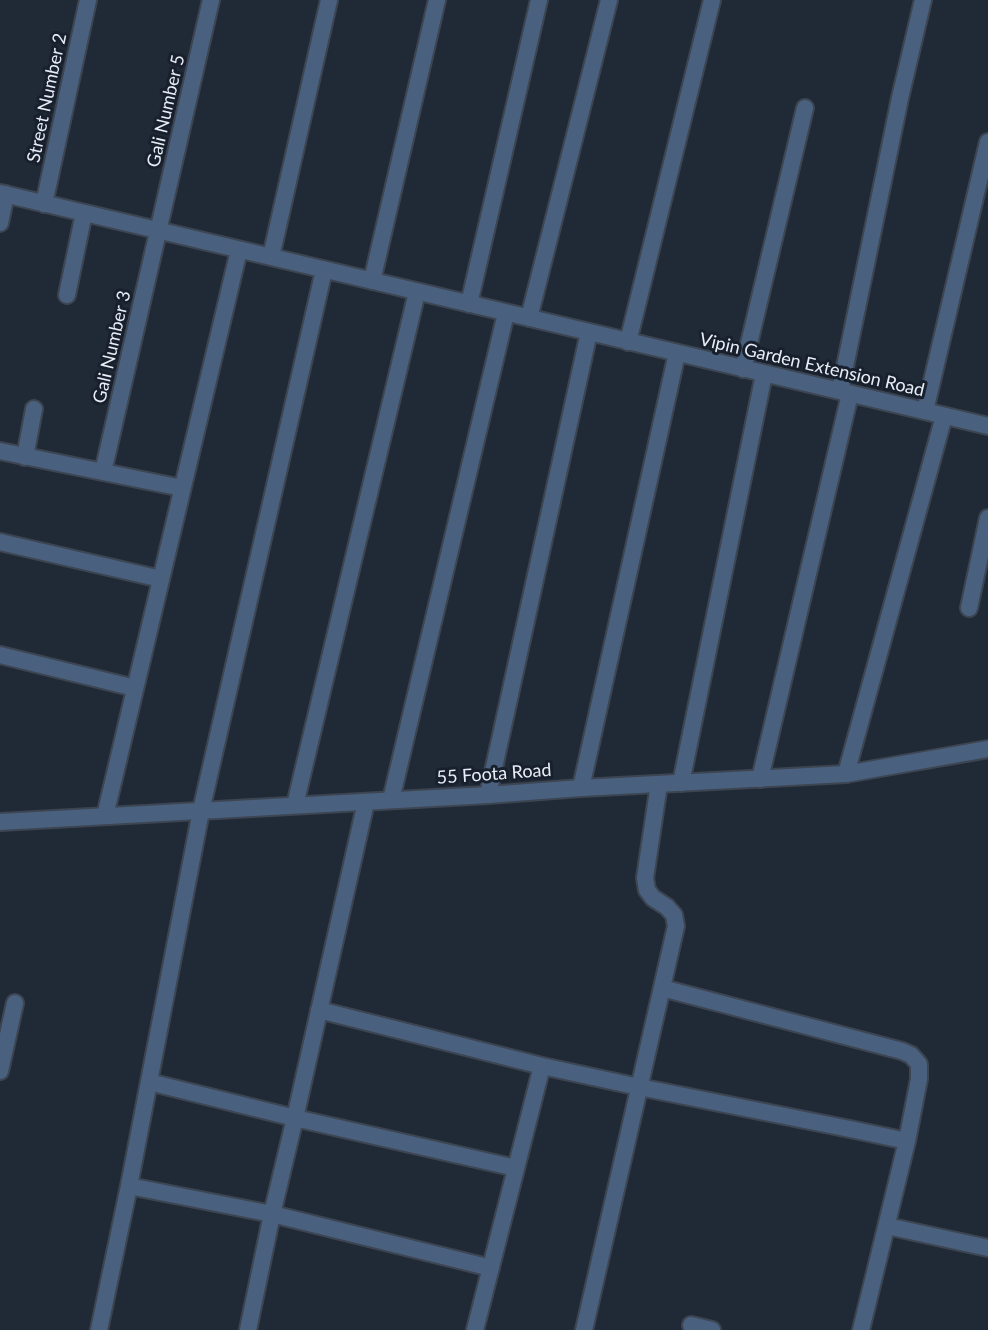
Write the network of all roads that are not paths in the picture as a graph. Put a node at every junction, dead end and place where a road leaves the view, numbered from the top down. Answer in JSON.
{"nodes":[{"id":1,"x":88,"y":0,"type":"edge"},
{"id":2,"x":211,"y":0,"type":"edge"},
{"id":3,"x":329,"y":0,"type":"edge"},
{"id":4,"x":437,"y":0,"type":"edge"},
{"id":5,"x":539,"y":0,"type":"edge"},
{"id":6,"x":609,"y":0,"type":"edge"},
{"id":7,"x":712,"y":0,"type":"edge"},
{"id":8,"x":923,"y":0,"type":"edge"},
{"id":9,"x":806,"y":108,"type":"dead end"},
{"id":10,"x":988,"y":142,"type":"edge"},
{"id":11,"x":3,"y":194,"type":"edge"},
{"id":12,"x":44,"y":204,"type":"junction"},
{"id":13,"x":84,"y":213,"type":"junction"},
{"id":14,"x":0,"y":223,"type":"edge"},
{"id":15,"x":159,"y":231,"type":"junction"},
{"id":16,"x":239,"y":250,"type":"junction"},
{"id":17,"x":271,"y":257,"type":"junction"},
{"id":18,"x":324,"y":270,"type":"junction"},
{"id":19,"x":372,"y":281,"type":"junction"},
{"id":20,"x":417,"y":292,"type":"junction"},
{"id":21,"x":67,"y":295,"type":"dead end"},
{"id":22,"x":469,"y":304,"type":"junction"},
{"id":23,"x":506,"y":313,"type":"junction"},
{"id":24,"x":530,"y":318,"type":"junction"},
{"id":25,"x":589,"y":332,"type":"junction"},
{"id":26,"x":628,"y":342,"type":"junction"},
{"id":27,"x":677,"y":353,"type":"junction"},
{"id":28,"x":743,"y":369,"type":"junction"},
{"id":29,"x":764,"y":374,"type":"junction"},
{"id":30,"x":845,"y":392,"type":"junction"},
{"id":31,"x":34,"y":409,"type":"dead end"},
{"id":32,"x":925,"y":411,"type":"junction"},
{"id":33,"x":944,"y":416,"type":"junction"},
{"id":34,"x":988,"y":426,"type":"edge"},
{"id":35,"x":0,"y":451,"type":"edge"},
{"id":36,"x":25,"y":457,"type":"junction"},
{"id":37,"x":104,"y":472,"type":"junction"},
{"id":38,"x":182,"y":488,"type":"junction"},
{"id":39,"x":988,"y":518,"type":"edge"},
{"id":40,"x":0,"y":542,"type":"edge"},
{"id":41,"x":161,"y":579,"type":"junction"},
{"id":42,"x":969,"y":608,"type":"dead end"},
{"id":43,"x":0,"y":656,"type":"edge"},
{"id":44,"x":135,"y":687,"type":"junction"},
{"id":45,"x":988,"y":749,"type":"edge"},
{"id":46,"x":846,"y":774,"type":"junction"},
{"id":47,"x":760,"y":779,"type":"junction"},
{"id":48,"x":681,"y":783,"type":"junction"},
{"id":49,"x":659,"y":784,"type":"junction"},
{"id":50,"x":581,"y":788,"type":"junction"},
{"id":51,"x":488,"y":795,"type":"junction"},
{"id":52,"x":391,"y":800,"type":"junction"},
{"id":53,"x":366,"y":802,"type":"junction"},
{"id":54,"x":295,"y":805,"type":"junction"},
{"id":55,"x":201,"y":811,"type":"junction"},
{"id":56,"x":105,"y":816,"type":"junction"},
{"id":57,"x":0,"y":822,"type":"edge"},
{"id":58,"x":662,"y":988,"type":"junction"},
{"id":59,"x":15,"y":1003,"type":"dead end"},
{"id":60,"x":319,"y":1010,"type":"junction"},
{"id":61,"x":543,"y":1066,"type":"junction"},
{"id":62,"x":0,"y":1071,"type":"edge"},
{"id":63,"x":149,"y":1082,"type":"junction"},
{"id":64,"x":639,"y":1087,"type":"junction"},
{"id":65,"x":295,"y":1118,"type":"junction"},
{"id":66,"x":907,"y":1141,"type":"junction"},
{"id":67,"x":516,"y":1168,"type":"junction"},
{"id":68,"x":129,"y":1186,"type":"junction"},
{"id":69,"x":272,"y":1215,"type":"junction"},
{"id":70,"x":886,"y":1226,"type":"junction"},
{"id":71,"x":988,"y":1248,"type":"edge"},
{"id":72,"x":491,"y":1268,"type":"junction"},
{"id":73,"x":691,"y":1325,"type":"dead end"},
{"id":74,"x":99,"y":1330,"type":"edge"},
{"id":75,"x":248,"y":1330,"type":"edge"},
{"id":76,"x":475,"y":1330,"type":"edge"},
{"id":77,"x":584,"y":1330,"type":"edge"},
{"id":78,"x":712,"y":1330,"type":"edge"},
{"id":79,"x":861,"y":1330,"type":"edge"}],
"edges":[{"from":1,"to":12,"type":"street","name":"Street Number 2"},
{"from":2,"to":15,"type":"street","name":"Gali Number 5"},
{"from":3,"to":17,"type":"street"},
{"from":4,"to":19,"type":"street"},
{"from":5,"to":22,"type":"street"},
{"from":6,"to":24,"type":"street"},
{"from":7,"to":26,"type":"street"},
{"from":8,"to":30,"type":"street"},
{"from":9,"to":28,"type":"street"},
{"from":10,"to":32,"type":"street"},
{"from":11,"to":12,"type":"street","name":"Vipin Garden Extension Road"},
{"from":11,"to":14,"type":"street"},
{"from":12,"to":13,"type":"street","name":"Vipin Garden Extension Road"},
{"from":13,"to":15,"type":"street","name":"Vipin Garden Extension Road"},
{"from":13,"to":21,"type":"street"},
{"from":15,"to":16,"type":"street","name":"Vipin Garden Extension Road"},
{"from":15,"to":37,"type":"street","name":"Gali Number 3"},
{"from":16,"to":17,"type":"street","name":"Vipin Garden Extension Road"},
{"from":16,"to":38,"type":"street"},
{"from":17,"to":18,"type":"street","name":"Vipin Garden Extension Road"},
{"from":18,"to":19,"type":"street","name":"Vipin Garden Extension Road"},
{"from":18,"to":55,"type":"street"},
{"from":19,"to":20,"type":"street","name":"Vipin Garden Extension Road"},
{"from":20,"to":22,"type":"street","name":"Vipin Garden Extension Road"},
{"from":20,"to":54,"type":"street"},
{"from":22,"to":23,"type":"street","name":"Vipin Garden Extension Road"},
{"from":23,"to":24,"type":"street","name":"Vipin Garden Extension Road"},
{"from":23,"to":52,"type":"street"},
{"from":24,"to":25,"type":"street","name":"Vipin Garden Extension Road"},
{"from":25,"to":26,"type":"street","name":"Vipin Garden Extension Road"},
{"from":25,"to":51,"type":"street"},
{"from":26,"to":27,"type":"street","name":"Vipin Garden Extension Road"},
{"from":27,"to":28,"type":"street","name":"Vipin Garden Extension Road"},
{"from":27,"to":50,"type":"street"},
{"from":28,"to":29,"type":"street","name":"Vipin Garden Extension Road"},
{"from":29,"to":30,"type":"street","name":"Vipin Garden Extension Road"},
{"from":29,"to":48,"type":"street"},
{"from":30,"to":32,"type":"street","name":"Vipin Garden Extension Road"},
{"from":30,"to":47,"type":"street"},
{"from":31,"to":36,"type":"street"},
{"from":32,"to":33,"type":"street","name":"Vipin Garden Extension Road"},
{"from":33,"to":34,"type":"street","name":"Vipin Garden Extension Road"},
{"from":33,"to":46,"type":"street"},
{"from":35,"to":36,"type":"street"},
{"from":36,"to":37,"type":"street"},
{"from":37,"to":38,"type":"street"},
{"from":38,"to":41,"type":"street"},
{"from":39,"to":42,"type":"street"},
{"from":40,"to":41,"type":"street"},
{"from":41,"to":44,"type":"street"},
{"from":43,"to":44,"type":"street"},
{"from":44,"to":56,"type":"street"},
{"from":45,"to":46,"type":"street","name":"55 Foota Road"},
{"from":46,"to":47,"type":"street","name":"55 Foota Road"},
{"from":47,"to":48,"type":"street","name":"55 Foota Road"},
{"from":48,"to":49,"type":"street","name":"55 Foota Road"},
{"from":49,"to":50,"type":"street","name":"55 Foota Road"},
{"from":49,"to":58,"type":"street"},
{"from":50,"to":51,"type":"street","name":"55 Foota Road"},
{"from":51,"to":52,"type":"street","name":"55 Foota Road"},
{"from":52,"to":53,"type":"street","name":"55 Foota Road"},
{"from":53,"to":54,"type":"street","name":"55 Foota Road"},
{"from":53,"to":60,"type":"street"},
{"from":54,"to":55,"type":"street","name":"55 Foota Road"},
{"from":55,"to":56,"type":"street","name":"55 Foota Road"},
{"from":55,"to":63,"type":"street"},
{"from":56,"to":57,"type":"street","name":"55 Foota Road"},
{"from":58,"to":64,"type":"street"},
{"from":58,"to":66,"type":"street"},
{"from":59,"to":62,"type":"street"},
{"from":60,"to":61,"type":"street"},
{"from":60,"to":65,"type":"street"},
{"from":61,"to":64,"type":"street"},
{"from":61,"to":67,"type":"street"},
{"from":63,"to":65,"type":"street"},
{"from":63,"to":68,"type":"street"},
{"from":64,"to":66,"type":"street"},
{"from":64,"to":77,"type":"street"},
{"from":65,"to":67,"type":"street"},
{"from":65,"to":69,"type":"street"},
{"from":66,"to":70,"type":"street"},
{"from":67,"to":72,"type":"street"},
{"from":68,"to":69,"type":"street"},
{"from":68,"to":74,"type":"street"},
{"from":69,"to":72,"type":"street"},
{"from":69,"to":75,"type":"street"},
{"from":70,"to":71,"type":"street"},
{"from":70,"to":79,"type":"street"},
{"from":72,"to":76,"type":"street"},
{"from":73,"to":78,"type":"street"}]}
